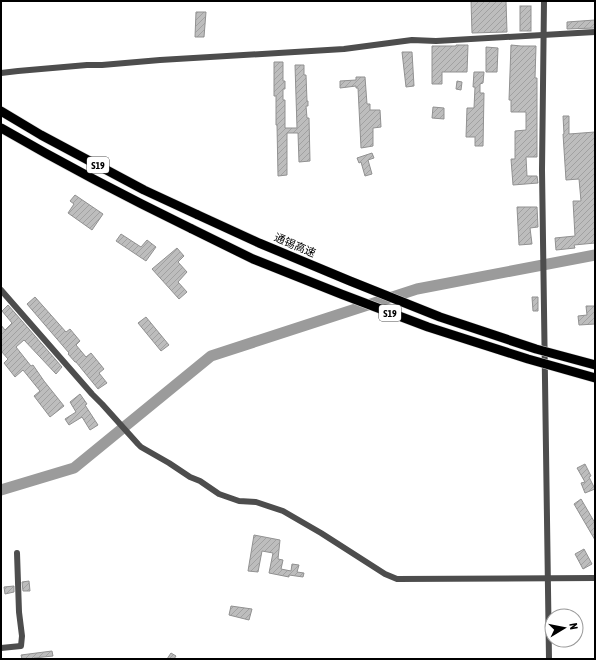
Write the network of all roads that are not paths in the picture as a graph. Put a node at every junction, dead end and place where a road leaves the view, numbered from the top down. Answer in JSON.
{"nodes":[{"id":1,"x":544,"y":1,"type":"edge"},
{"id":2,"x":595,"y":32,"type":"edge"},
{"id":3,"x":543,"y":35,"type":"junction"},
{"id":4,"x":1,"y":73,"type":"edge"},
{"id":5,"x":1,"y":111,"type":"edge"},
{"id":6,"x":1,"y":128,"type":"edge"},
{"id":7,"x":1,"y":290,"type":"edge"},
{"id":8,"x":595,"y":365,"type":"edge"},
{"id":9,"x":595,"y":378,"type":"edge"},
{"id":10,"x":17,"y":553,"type":"dead end"},
{"id":11,"x":548,"y":578,"type":"junction"},
{"id":12,"x":595,"y":578,"type":"edge"},
{"id":13,"x":1,"y":648,"type":"edge"},
{"id":14,"x":549,"y":659,"type":"edge"}],
"edges":[{"from":1,"to":3,"type":"street"},
{"from":2,"to":3,"type":"street"},
{"from":3,"to":4,"type":"street"},
{"from":3,"to":11,"type":"street"},
{"from":5,"to":8,"type":"highway","name":"通锡高速","number":"S19","bridge":true},
{"from":6,"to":9,"type":"highway","number":"S19","bridge":true},
{"from":7,"to":11,"type":"street"},
{"from":10,"to":13,"type":"street"},
{"from":11,"to":12,"type":"street"},
{"from":11,"to":14,"type":"street"}]}
